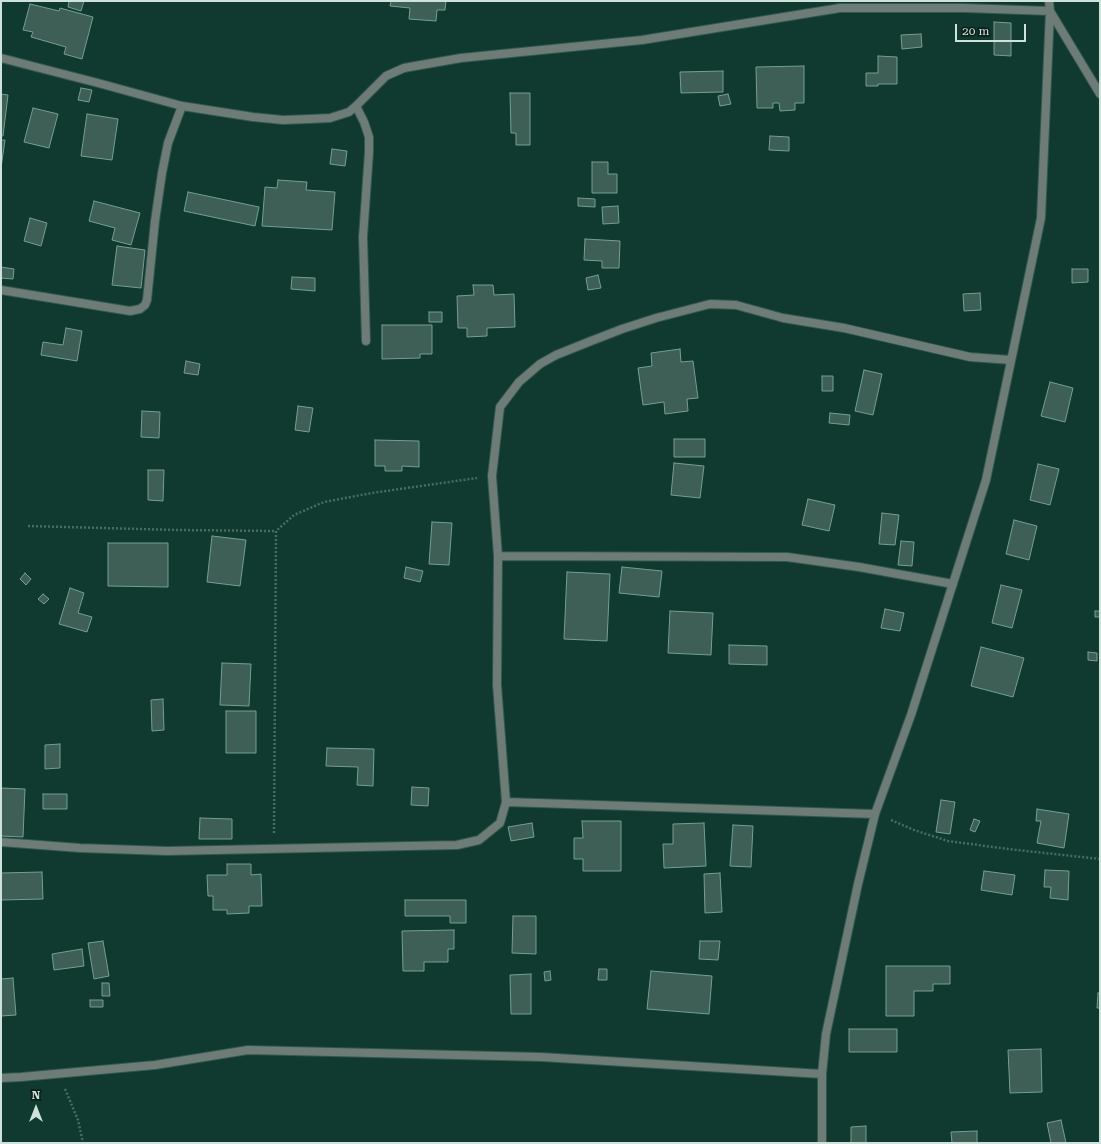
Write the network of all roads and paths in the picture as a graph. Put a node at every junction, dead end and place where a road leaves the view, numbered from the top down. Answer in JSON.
{"nodes":[{"id":1,"x":1049,"y":1,"type":"edge"},
{"id":2,"x":1050,"y":11,"type":"junction"},
{"id":3,"x":1,"y":58,"type":"edge"},
{"id":4,"x":1100,"y":94,"type":"edge"},
{"id":5,"x":182,"y":106,"type":"junction"},
{"id":6,"x":356,"y":106,"type":"junction"},
{"id":7,"x":1,"y":290,"type":"edge"},
{"id":8,"x":366,"y":341,"type":"dead end"},
{"id":9,"x":1011,"y":360,"type":"junction"},
{"id":10,"x":492,"y":476,"type":"junction"},
{"id":11,"x":28,"y":526,"type":"dead end"},
{"id":12,"x":276,"y":531,"type":"junction"},
{"id":13,"x":498,"y":556,"type":"junction"},
{"id":14,"x":953,"y":584,"type":"junction"},
{"id":15,"x":506,"y":802,"type":"junction"},
{"id":16,"x":875,"y":814,"type":"junction"},
{"id":17,"x":1,"y":842,"type":"edge"},
{"id":18,"x":273,"y":849,"type":"junction"},
{"id":19,"x":1100,"y":859,"type":"edge"},
{"id":20,"x":59,"y":1074,"type":"junction"},
{"id":21,"x":822,"y":1074,"type":"junction"},
{"id":22,"x":1,"y":1078,"type":"edge"},
{"id":23,"x":83,"y":1143,"type":"edge"},
{"id":24,"x":822,"y":1143,"type":"edge"}],
"edges":[{"from":1,"to":2,"type":"street"},
{"from":2,"to":4,"type":"street"},
{"from":2,"to":6,"type":"street"},
{"from":2,"to":9,"type":"street"},
{"from":3,"to":5,"type":"street"},
{"from":5,"to":6,"type":"street"},
{"from":5,"to":7,"type":"street"},
{"from":6,"to":8,"type":"street"},
{"from":9,"to":10,"type":"street"},
{"from":9,"to":14,"type":"street"},
{"from":10,"to":12,"type":"path"},
{"from":10,"to":13,"type":"street"},
{"from":11,"to":12,"type":"path"},
{"from":12,"to":18,"type":"path"},
{"from":13,"to":14,"type":"street"},
{"from":13,"to":15,"type":"street"},
{"from":14,"to":16,"type":"street"},
{"from":15,"to":16,"type":"street"},
{"from":15,"to":18,"type":"street"},
{"from":16,"to":19,"type":"path"},
{"from":16,"to":21,"type":"street"},
{"from":17,"to":18,"type":"street"},
{"from":20,"to":21,"type":"street"},
{"from":20,"to":22,"type":"street"},
{"from":20,"to":23,"type":"path"},
{"from":21,"to":24,"type":"street"}]}
